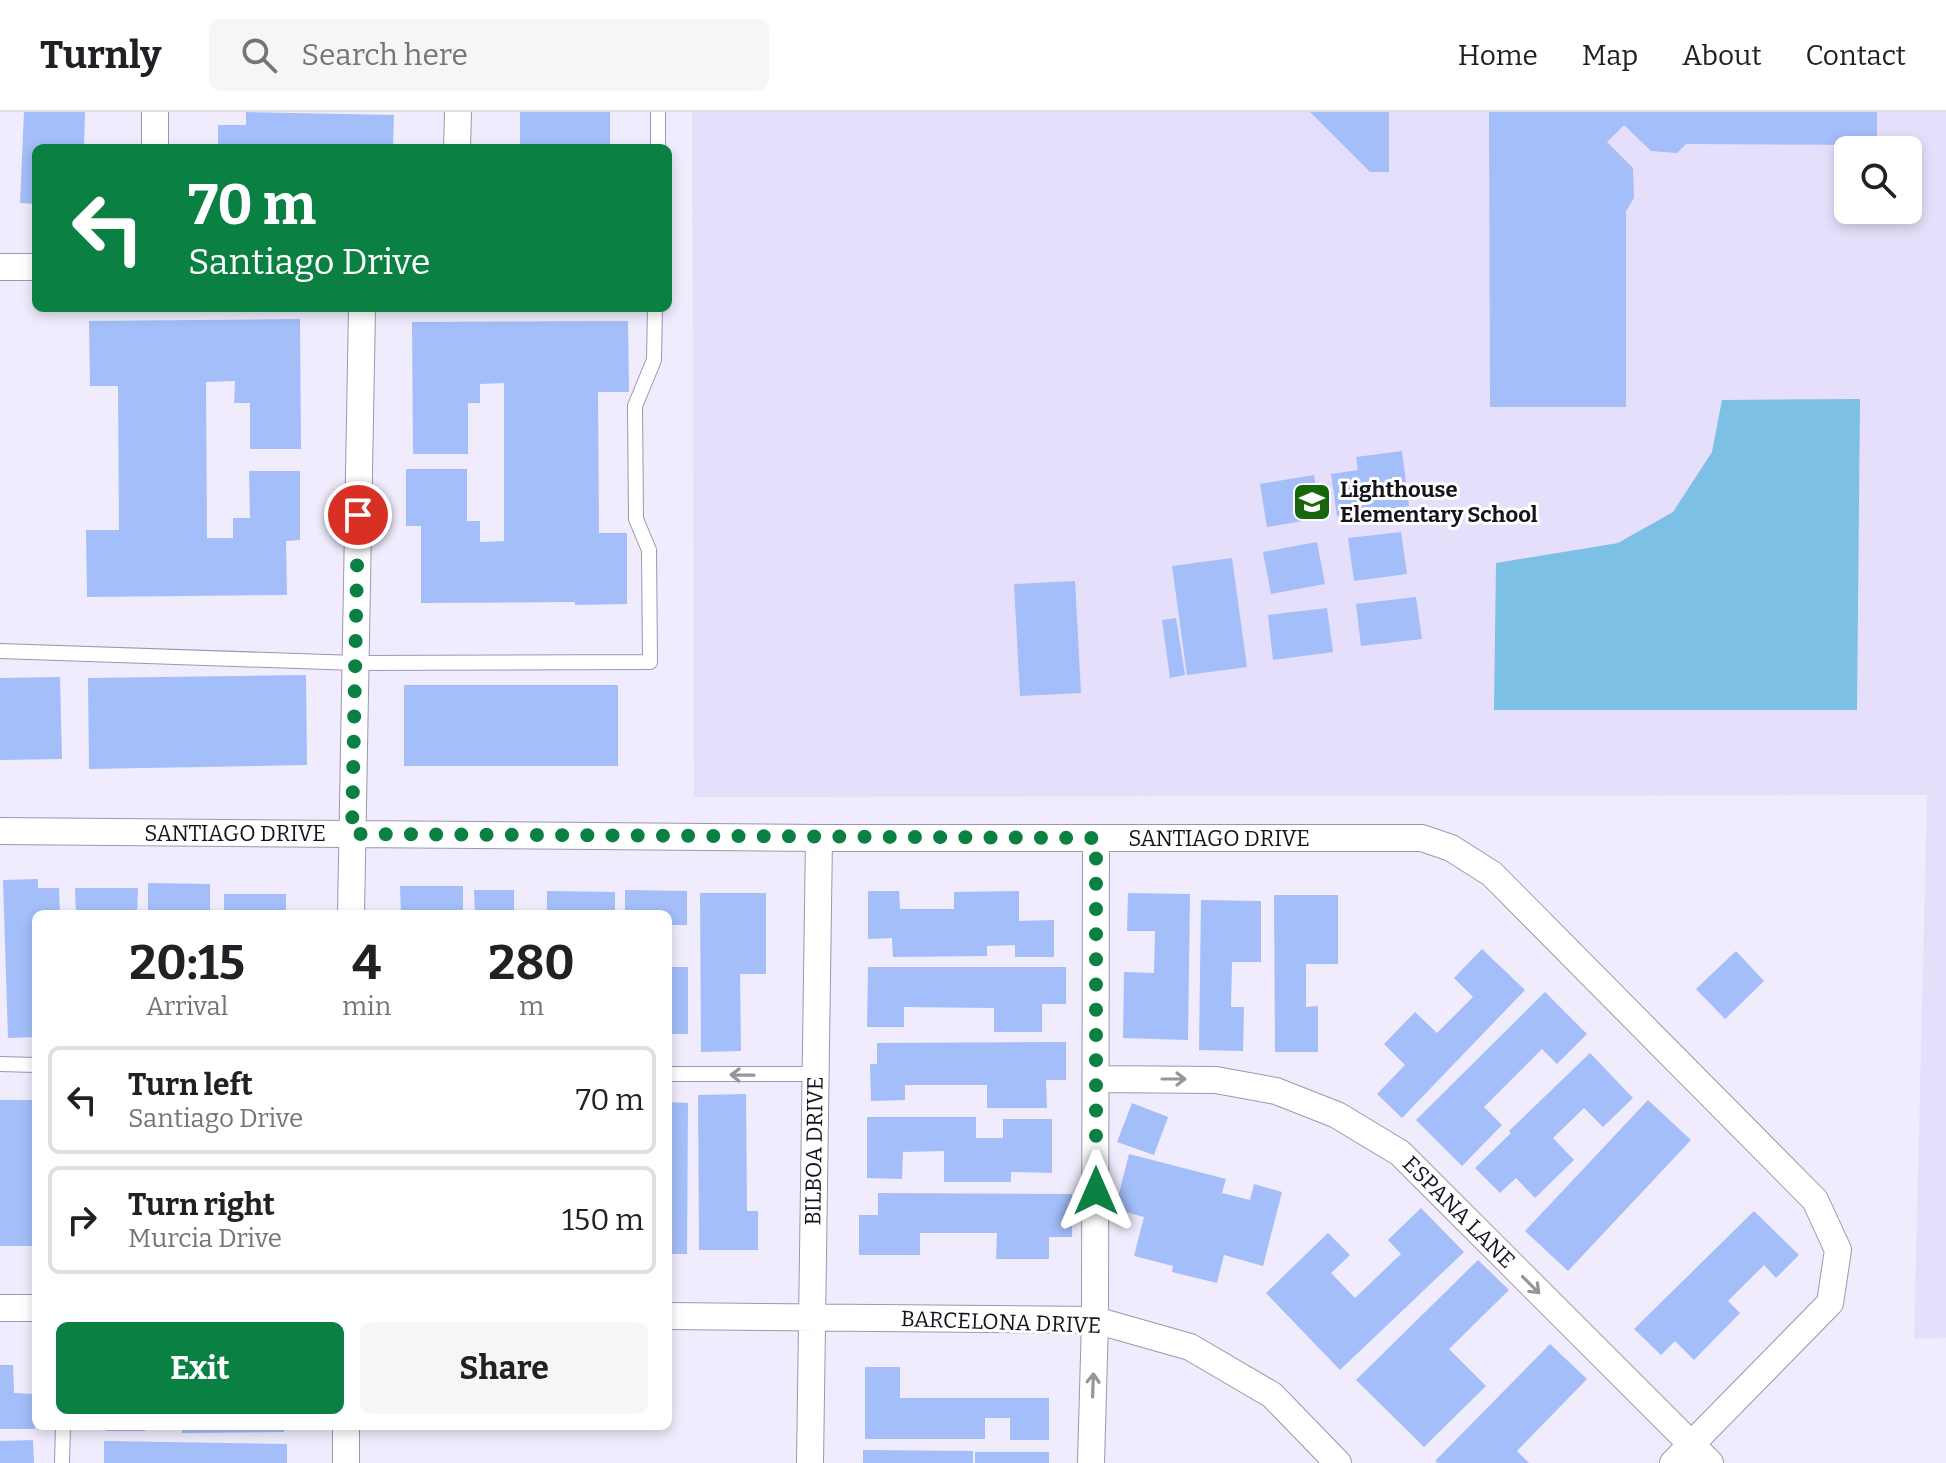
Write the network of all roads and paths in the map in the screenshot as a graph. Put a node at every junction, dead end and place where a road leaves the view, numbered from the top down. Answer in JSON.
{"nodes":[{"id":1,"x":155,"y":112,"type":"edge"},
{"id":2,"x":458,"y":112,"type":"edge"},
{"id":3,"x":658,"y":112,"type":"edge"},
{"id":4,"x":155,"y":144,"type":"edge"},
{"id":5,"x":457,"y":144,"type":"edge"},
{"id":6,"x":658,"y":144,"type":"edge"},
{"id":7,"x":0,"y":267,"type":"edge"},
{"id":8,"x":32,"y":267,"type":"edge"},
{"id":9,"x":362,"y":312,"type":"edge"},
{"id":10,"x":655,"y":312,"type":"edge"},
{"id":11,"x":0,"y":651,"type":"edge"},
{"id":12,"x":356,"y":663,"type":"junction"},
{"id":13,"x":0,"y":831,"type":"edge"},
{"id":14,"x":352,"y":834,"type":"junction"},
{"id":15,"x":819,"y":838,"type":"junction"},
{"id":16,"x":1096,"y":838,"type":"junction"},
{"id":17,"x":351,"y":910,"type":"edge"},
{"id":18,"x":0,"y":1064,"type":"edge"},
{"id":19,"x":32,"y":1065,"type":"edge"},
{"id":20,"x":672,"y":1074,"type":"edge"},
{"id":21,"x":815,"y":1074,"type":"junction"},
{"id":22,"x":1096,"y":1079,"type":"junction"},
{"id":23,"x":0,"y":1308,"type":"edge"},
{"id":24,"x":32,"y":1308,"type":"edge"},
{"id":25,"x":672,"y":1316,"type":"edge"},
{"id":26,"x":812,"y":1318,"type":"junction"},
{"id":27,"x":1095,"y":1320,"type":"junction"},
{"id":28,"x":63,"y":1430,"type":"edge"},
{"id":29,"x":346,"y":1430,"type":"edge"},
{"id":30,"x":1691,"y":1457,"type":"edge"},
{"id":31,"x":62,"y":1463,"type":"edge"},
{"id":32,"x":346,"y":1463,"type":"edge"},
{"id":33,"x":810,"y":1463,"type":"edge"},
{"id":34,"x":1091,"y":1463,"type":"edge"},
{"id":35,"x":1338,"y":1463,"type":"edge"}],
"edges":[{"from":1,"to":4,"type":"street"},
{"from":2,"to":5,"type":"street"},
{"from":3,"to":6,"type":"lane"},
{"from":7,"to":8,"type":"street"},
{"from":9,"to":12,"type":"street"},
{"from":10,"to":12,"type":"lane"},
{"from":11,"to":12,"type":"lane"},
{"from":12,"to":14,"type":"street"},
{"from":13,"to":14,"type":"street","name":"SANTIAGO DRIVE"},
{"from":14,"to":15,"type":"street","name":"SANTIAGO DRIVE"},
{"from":14,"to":17,"type":"street"},
{"from":15,"to":16,"type":"street","name":"SANTIAGO DRIVE"},
{"from":15,"to":21,"type":"street","name":"BILBOA DRIVE"},
{"from":16,"to":22,"type":"street"},
{"from":16,"to":30,"type":"street","name":"SANTIAGO DRIVE"},
{"from":18,"to":19,"type":"lane"},
{"from":21,"to":20,"type":"lane","one_way":true},
{"from":21,"to":26,"type":"street","name":"BILBOA DRIVE"},
{"from":22,"to":27,"type":"street"},
{"from":22,"to":30,"type":"street","name":"ESPANA LANE","one_way":true},
{"from":23,"to":24,"type":"street"},
{"from":25,"to":26,"type":"street","name":"BARCELONA DRIVE"},
{"from":26,"to":27,"type":"street","name":"BARCELONA DRIVE"},
{"from":26,"to":33,"type":"street","name":"BILBOA DRIVE"},
{"from":34,"to":27,"type":"street","one_way":true},
{"from":27,"to":35,"type":"street","name":"BARCELONA DRIVE"},
{"from":28,"to":31,"type":"lane"},
{"from":29,"to":32,"type":"street"}]}
